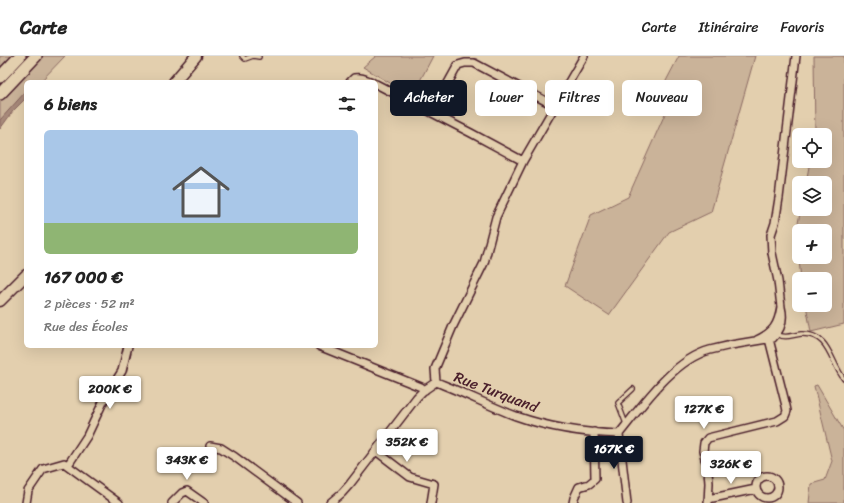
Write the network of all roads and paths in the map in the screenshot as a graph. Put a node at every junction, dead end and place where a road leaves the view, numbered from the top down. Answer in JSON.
{"nodes":[{"id":1,"x":20,"y":56,"type":"edge"},
{"id":2,"x":36,"y":56,"type":"edge"},
{"id":3,"x":196,"y":56,"type":"edge"},
{"id":4,"x":242,"y":56,"type":"edge"},
{"id":5,"x":584,"y":56,"type":"edge"},
{"id":6,"x":796,"y":56,"type":"edge"},
{"id":7,"x":259,"y":57,"type":"dead end"},
{"id":8,"x":0,"y":77,"type":"edge"},
{"id":9,"x":176,"y":80,"type":"edge"},
{"id":10,"x":352,"y":80,"type":"edge"},
{"id":11,"x":368,"y":80,"type":"edge"},
{"id":12,"x":450,"y":80,"type":"edge"},
{"id":13,"x":570,"y":80,"type":"edge"},
{"id":14,"x":378,"y":85,"type":"edge"},
{"id":15,"x":390,"y":91,"type":"edge"},
{"id":16,"x":0,"y":94,"type":"edge"},
{"id":17,"x":545,"y":101,"type":"edge"},
{"id":18,"x":439,"y":116,"type":"edge"},
{"id":19,"x":549,"y":116,"type":"edge"},
{"id":20,"x":523,"y":161,"type":"junction"},
{"id":21,"x":24,"y":277,"type":"edge"},
{"id":22,"x":0,"y":301,"type":"edge"},
{"id":23,"x":781,"y":307,"type":"junction"},
{"id":24,"x":777,"y":334,"type":"junction"},
{"id":25,"x":769,"y":337,"type":"junction"},
{"id":26,"x":128,"y":348,"type":"edge"},
{"id":27,"x":324,"y":348,"type":"edge"},
{"id":28,"x":844,"y":379,"type":"edge"},
{"id":29,"x":436,"y":382,"type":"junction"},
{"id":30,"x":425,"y":390,"type":"junction"},
{"id":31,"x":633,"y":390,"type":"dead end"},
{"id":32,"x":626,"y":425,"type":"junction"},
{"id":33,"x":594,"y":432,"type":"junction"},
{"id":34,"x":619,"y":434,"type":"junction"},
{"id":35,"x":210,"y":446,"type":"dead end"},
{"id":36,"x":376,"y":451,"type":"junction"},
{"id":37,"x":68,"y":465,"type":"junction"},
{"id":38,"x":756,"y":489,"type":"dead end"},
{"id":39,"x":708,"y":501,"type":"edge"},
{"id":40,"x":26,"y":503,"type":"edge"},
{"id":41,"x":119,"y":503,"type":"edge"},
{"id":42,"x":172,"y":503,"type":"edge"},
{"id":43,"x":204,"y":503,"type":"edge"},
{"id":44,"x":297,"y":503,"type":"edge"},
{"id":45,"x":330,"y":503,"type":"edge"},
{"id":46,"x":431,"y":503,"type":"edge"},
{"id":47,"x":573,"y":503,"type":"edge"},
{"id":48,"x":627,"y":503,"type":"edge"}],
"edges":[{"from":1,"to":8,"type":"main road"},
{"from":2,"to":16,"type":"main road"},
{"from":3,"to":9,"type":"street"},
{"from":4,"to":7,"type":"lane"},
{"from":5,"to":13,"type":"street"},
{"from":6,"to":23,"type":"street"},
{"from":10,"to":11,"type":"street"},
{"from":12,"to":17,"type":"street"},
{"from":14,"to":15,"type":"street"},
{"from":18,"to":20,"type":"street"},
{"from":19,"to":20,"type":"street"},
{"from":20,"to":29,"type":"street"},
{"from":21,"to":22,"type":"street"},
{"from":23,"to":24,"type":"street"},
{"from":23,"to":25,"type":"street"},
{"from":24,"to":25,"type":"street"},
{"from":24,"to":28,"type":"lane"},
{"from":25,"to":32,"type":"street"},
{"from":25,"to":39,"type":"street"},
{"from":26,"to":37,"type":"street"},
{"from":27,"to":30,"type":"street"},
{"from":29,"to":30,"type":"street"},
{"from":29,"to":33,"type":"street","name":"Rue Turquand"},
{"from":30,"to":36,"type":"street"},
{"from":31,"to":32,"type":"lane"},
{"from":32,"to":34,"type":"street"},
{"from":33,"to":34,"type":"street","name":"Rue Turquand"},
{"from":33,"to":47,"type":"street"},
{"from":34,"to":48,"type":"street"},
{"from":35,"to":44,"type":"street"},
{"from":36,"to":45,"type":"street"},
{"from":36,"to":46,"type":"street"},
{"from":37,"to":40,"type":"street"},
{"from":37,"to":41,"type":"street"},
{"from":38,"to":39,"type":"street"},
{"from":42,"to":43,"type":"street"}]}
